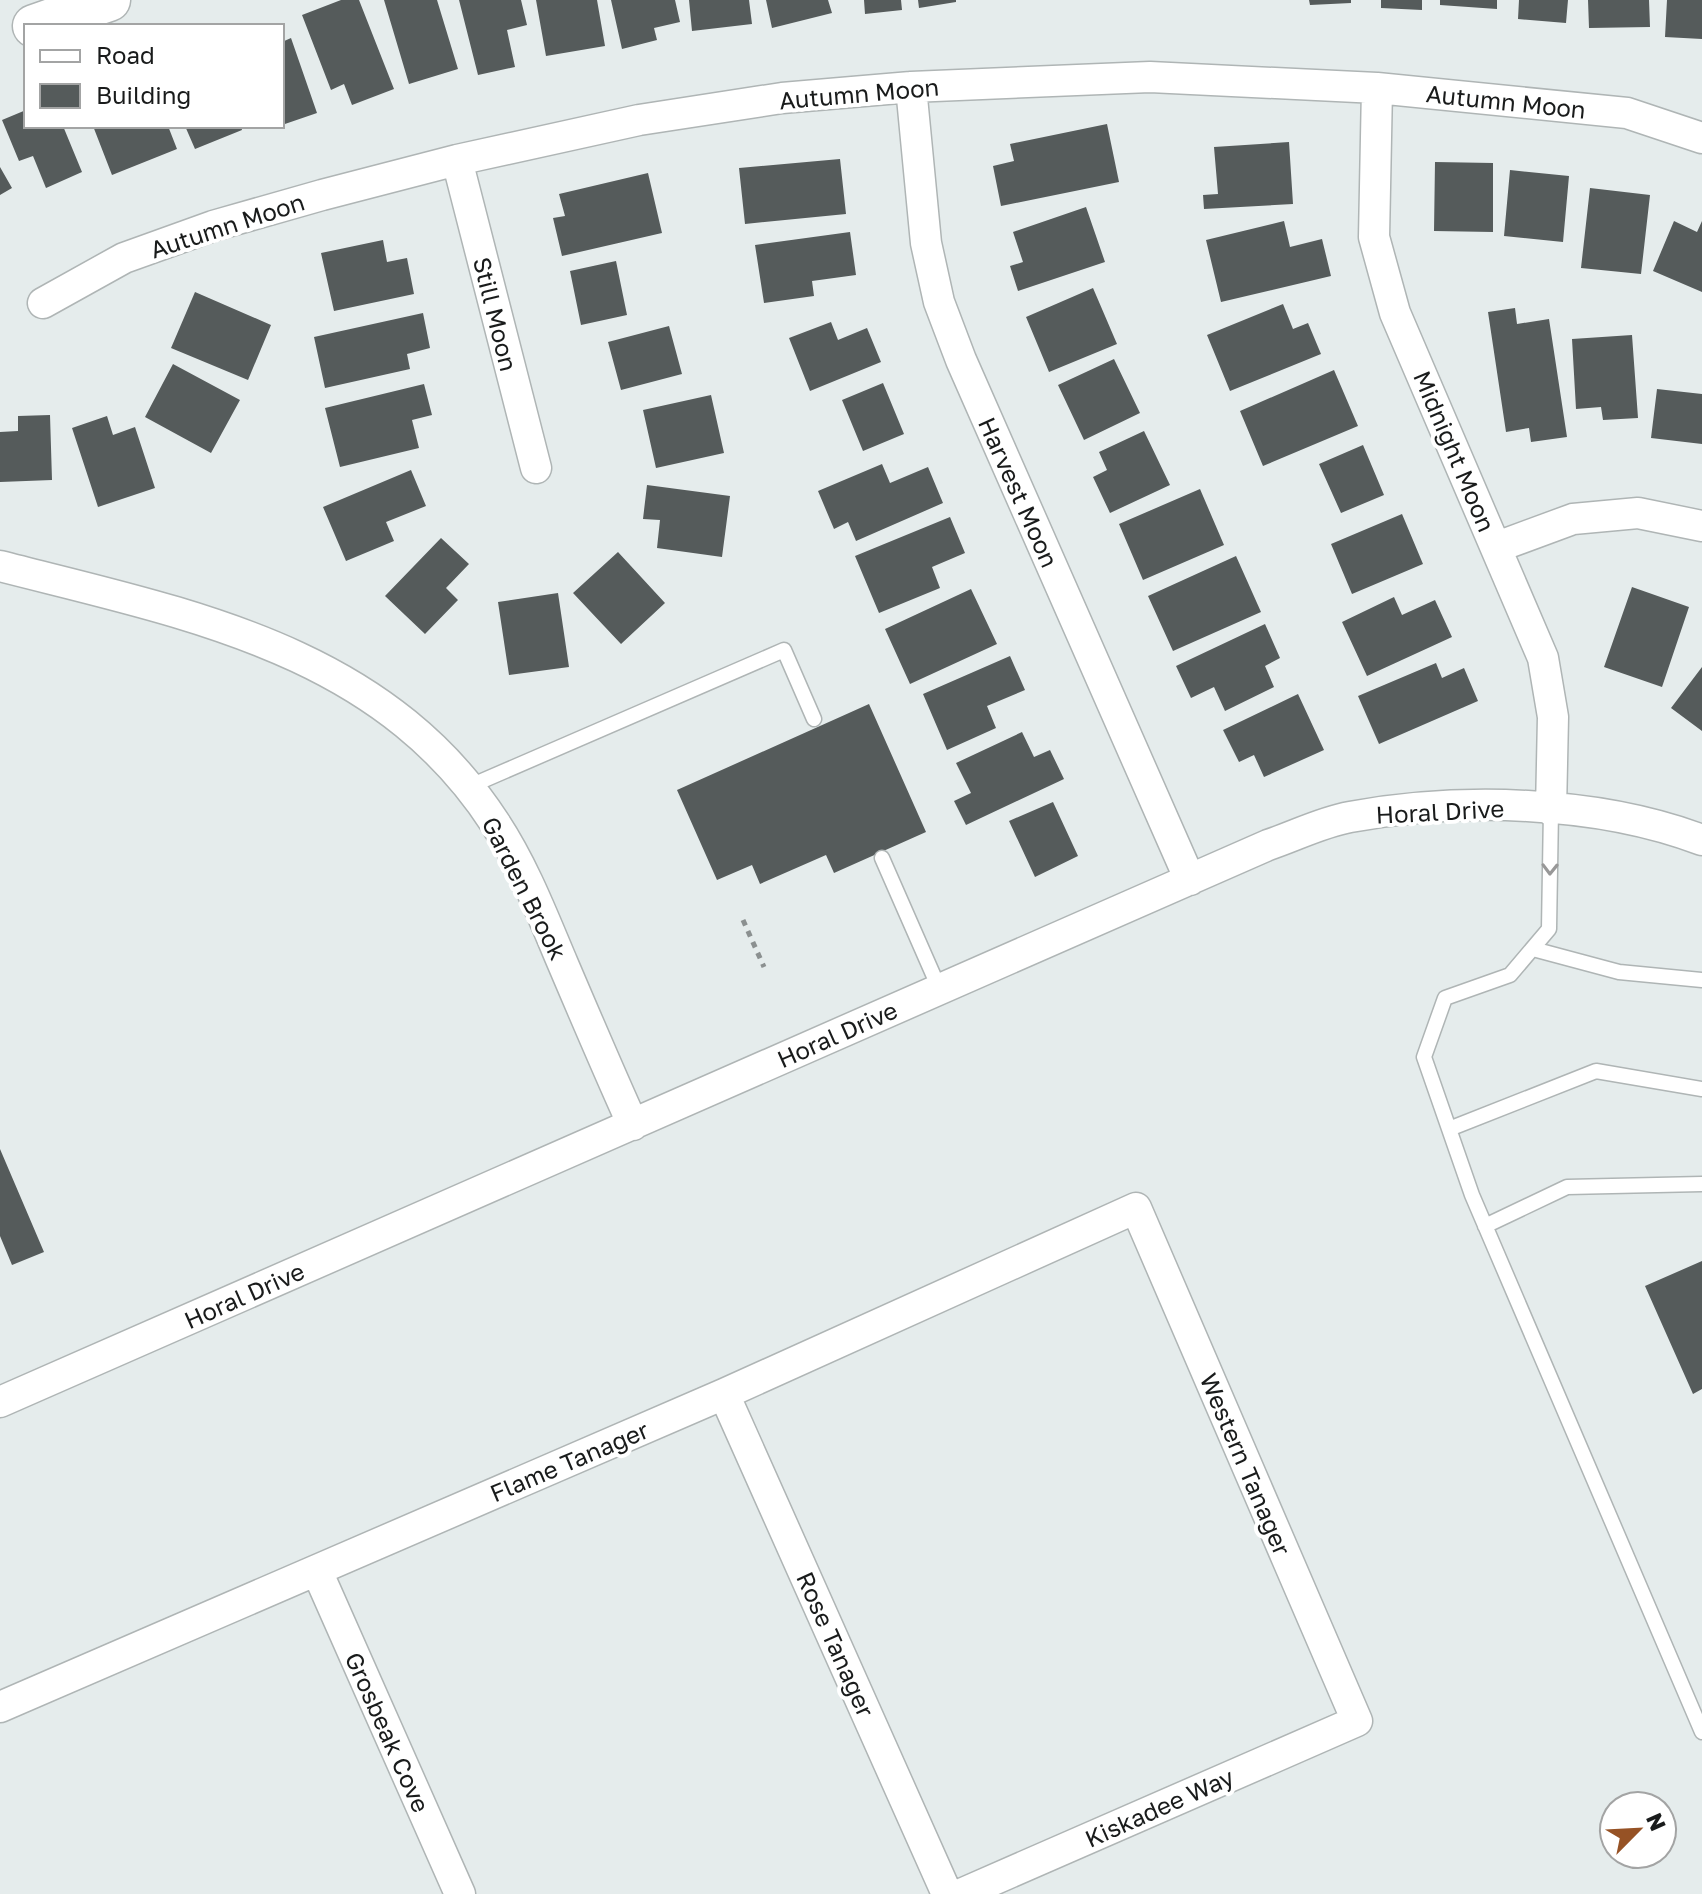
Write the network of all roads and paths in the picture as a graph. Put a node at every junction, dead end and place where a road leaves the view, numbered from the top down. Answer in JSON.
{"nodes":[{"id":1,"x":109,"y":0,"type":"edge"},
{"id":2,"x":40,"y":24,"type":"edge"},
{"id":3,"x":24,"y":30,"type":"edge"},
{"id":4,"x":0,"y":39,"type":"edge"},
{"id":5,"x":911,"y":87,"type":"junction"},
{"id":6,"x":1377,"y":88,"type":"junction"},
{"id":7,"x":1702,"y":138,"type":"edge"},
{"id":8,"x":457,"y":160,"type":"junction"},
{"id":9,"x":43,"y":303,"type":"dead end"},
{"id":10,"x":536,"y":468,"type":"dead end"},
{"id":11,"x":1702,"y":526,"type":"edge"},
{"id":12,"x":1497,"y":547,"type":"junction"},
{"id":13,"x":0,"y":566,"type":"edge"},
{"id":14,"x":814,"y":719,"type":"dead end"},
{"id":15,"x":468,"y":787,"type":"junction"},
{"id":16,"x":1551,"y":810,"type":"junction"},
{"id":17,"x":1702,"y":840,"type":"edge"},
{"id":18,"x":882,"y":858,"type":"dead end"},
{"id":19,"x":1190,"y":880,"type":"junction"},
{"id":20,"x":743,"y":920,"type":"dead end"},
{"id":21,"x":1533,"y":949,"type":"junction"},
{"id":22,"x":764,"y":967,"type":"dead end"},
{"id":23,"x":1702,"y":980,"type":"edge"},
{"id":24,"x":939,"y":988,"type":"junction"},
{"id":25,"x":1702,"y":1089,"type":"edge"},
{"id":26,"x":633,"y":1125,"type":"junction"},
{"id":27,"x":1449,"y":1129,"type":"junction"},
{"id":28,"x":1702,"y":1184,"type":"edge"},
{"id":29,"x":1136,"y":1208,"type":"joint"},
{"id":30,"x":1485,"y":1226,"type":"junction"},
{"id":31,"x":724,"y":1394,"type":"junction"},
{"id":32,"x":0,"y":1402,"type":"edge"},
{"id":33,"x":317,"y":1571,"type":"junction"},
{"id":34,"x":0,"y":1707,"type":"edge"},
{"id":35,"x":1357,"y":1721,"type":"joint"},
{"id":36,"x":1702,"y":1732,"type":"edge"},
{"id":37,"x":460,"y":1894,"type":"edge"},
{"id":38,"x":947,"y":1894,"type":"edge"},
{"id":39,"x":961,"y":1894,"type":"edge"}],
"edges":[{"from":1,"to":2,"type":"street"},
{"from":3,"to":4,"type":"street"},
{"from":5,"to":6,"type":"street","name":"Autumn Moon"},
{"from":5,"to":8,"type":"street","name":"Autumn Moon"},
{"from":5,"to":19,"type":"street","name":"Harvest Moon"},
{"from":6,"to":7,"type":"street","name":"Autumn Moon"},
{"from":6,"to":12,"type":"street","name":"Midnight Moon"},
{"from":8,"to":9,"type":"street","name":"Autumn Moon"},
{"from":8,"to":10,"type":"street","name":"Still Moon"},
{"from":11,"to":12,"type":"street"},
{"from":12,"to":16,"type":"street","name":"Midnight Moon"},
{"from":13,"to":15,"type":"street","name":"Garden Brook"},
{"from":14,"to":15,"type":"lane"},
{"from":15,"to":26,"type":"street","name":"Garden Brook"},
{"from":16,"to":17,"type":"street","name":"Horal Drive"},
{"from":16,"to":19,"type":"street","name":"Horal Drive"},
{"from":16,"to":21,"type":"lane","one_way":true},
{"from":18,"to":24,"type":"lane"},
{"from":19,"to":24,"type":"street","name":"Horal Drive"},
{"from":20,"to":22,"type":"path"},
{"from":21,"to":23,"type":"lane"},
{"from":21,"to":27,"type":"lane"},
{"from":24,"to":26,"type":"street","name":"Horal Drive"},
{"from":25,"to":27,"type":"lane"},
{"from":26,"to":32,"type":"street","name":"Horal Drive"},
{"from":27,"to":30,"type":"lane"},
{"from":28,"to":30,"type":"lane"},
{"from":29,"to":31,"type":"street","name":"Flame Tanager"},
{"from":29,"to":35,"type":"street","name":"Western Tanager"},
{"from":30,"to":36,"type":"lane"},
{"from":31,"to":33,"type":"street","name":"Flame Tanager"},
{"from":31,"to":38,"type":"street","name":"Rose Tanager"},
{"from":33,"to":34,"type":"street","name":"Flame Tanager"},
{"from":33,"to":37,"type":"street","name":"Grosbeak Cove"},
{"from":35,"to":39,"type":"street","name":"Kiskadee Way"}]}
